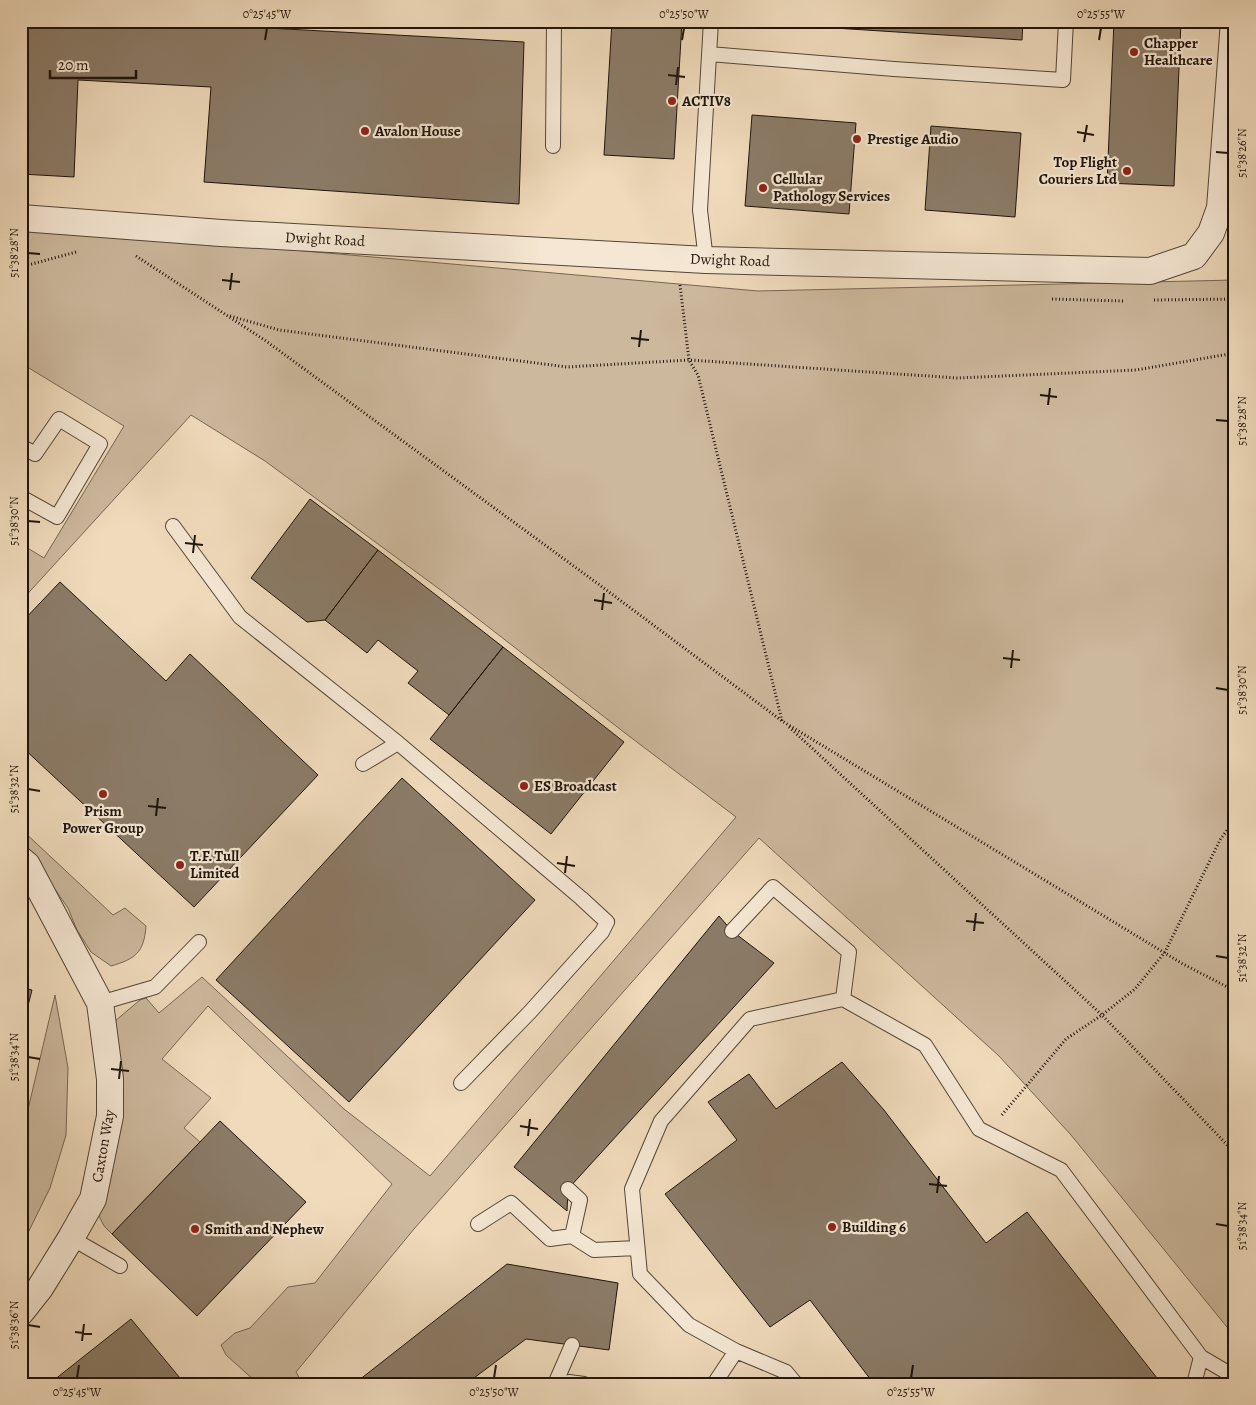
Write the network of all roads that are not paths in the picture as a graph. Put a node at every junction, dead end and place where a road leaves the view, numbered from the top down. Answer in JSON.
{"nodes":[{"id":1,"x":554,"y":21,"type":"edge"},
{"id":2,"x":711,"y":21,"type":"edge"},
{"id":3,"x":1066,"y":21,"type":"edge"},
{"id":4,"x":1234,"y":21,"type":"edge"},
{"id":5,"x":709,"y":54,"type":"junction"},
{"id":6,"x":553,"y":146,"type":"dead end"},
{"id":7,"x":21,"y":218,"type":"edge"},
{"id":8,"x":706,"y":260,"type":"junction"},
{"id":9,"x":21,"y":446,"type":"edge"},
{"id":10,"x":21,"y":497,"type":"edge"},
{"id":11,"x":173,"y":526,"type":"dead end"},
{"id":12,"x":398,"y":743,"type":"junction"},
{"id":13,"x":363,"y":764,"type":"dead end"},
{"id":14,"x":21,"y":860,"type":"edge"},
{"id":15,"x":732,"y":931,"type":"dead end"},
{"id":16,"x":199,"y":942,"type":"dead end"},
{"id":17,"x":843,"y":999,"type":"junction"},
{"id":18,"x":100,"y":1004,"type":"junction"},
{"id":19,"x":461,"y":1083,"type":"dead end"},
{"id":20,"x":568,"y":1189,"type":"dead end"},
{"id":21,"x":478,"y":1224,"type":"dead end"},
{"id":22,"x":572,"y":1236,"type":"junction"},
{"id":23,"x":71,"y":1238,"type":"junction"},
{"id":24,"x":637,"y":1248,"type":"junction"},
{"id":25,"x":120,"y":1266,"type":"dead end"},
{"id":26,"x":21,"y":1312,"type":"edge"},
{"id":27,"x":572,"y":1345,"type":"dead end"},
{"id":28,"x":736,"y":1351,"type":"junction"},
{"id":29,"x":1200,"y":1357,"type":"junction"},
{"id":30,"x":1235,"y":1377,"type":"edge"},
{"id":31,"x":555,"y":1384,"type":"edge"},
{"id":32,"x":561,"y":1384,"type":"edge"},
{"id":33,"x":584,"y":1384,"type":"edge"},
{"id":34,"x":714,"y":1384,"type":"edge"},
{"id":35,"x":796,"y":1384,"type":"edge"},
{"id":36,"x":1194,"y":1384,"type":"edge"}],
"edges":[{"from":1,"to":6,"type":"lane"},
{"from":2,"to":5,"type":"lane"},
{"from":3,"to":5,"type":"lane"},
{"from":4,"to":8,"type":"street","name":"Dwight Road"},
{"from":5,"to":8,"type":"lane"},
{"from":7,"to":8,"type":"street","name":"Dwight Road"},
{"from":9,"to":10,"type":"lane"},
{"from":11,"to":12,"type":"lane"},
{"from":12,"to":13,"type":"lane"},
{"from":12,"to":19,"type":"lane"},
{"from":14,"to":18,"type":"street","name":"Caxton Way"},
{"from":15,"to":17,"type":"lane"},
{"from":16,"to":18,"type":"lane"},
{"from":17,"to":24,"type":"lane"},
{"from":17,"to":29,"type":"lane"},
{"from":18,"to":23,"type":"street","name":"Caxton Way"},
{"from":20,"to":22,"type":"lane"},
{"from":21,"to":22,"type":"lane"},
{"from":22,"to":24,"type":"lane"},
{"from":23,"to":25,"type":"lane"},
{"from":23,"to":26,"type":"street","name":"Caxton Way"},
{"from":24,"to":28,"type":"lane"},
{"from":27,"to":31,"type":"lane"},
{"from":28,"to":34,"type":"lane"},
{"from":28,"to":35,"type":"lane"},
{"from":29,"to":30,"type":"lane"},
{"from":29,"to":36,"type":"lane"},
{"from":32,"to":33,"type":"lane"}]}
